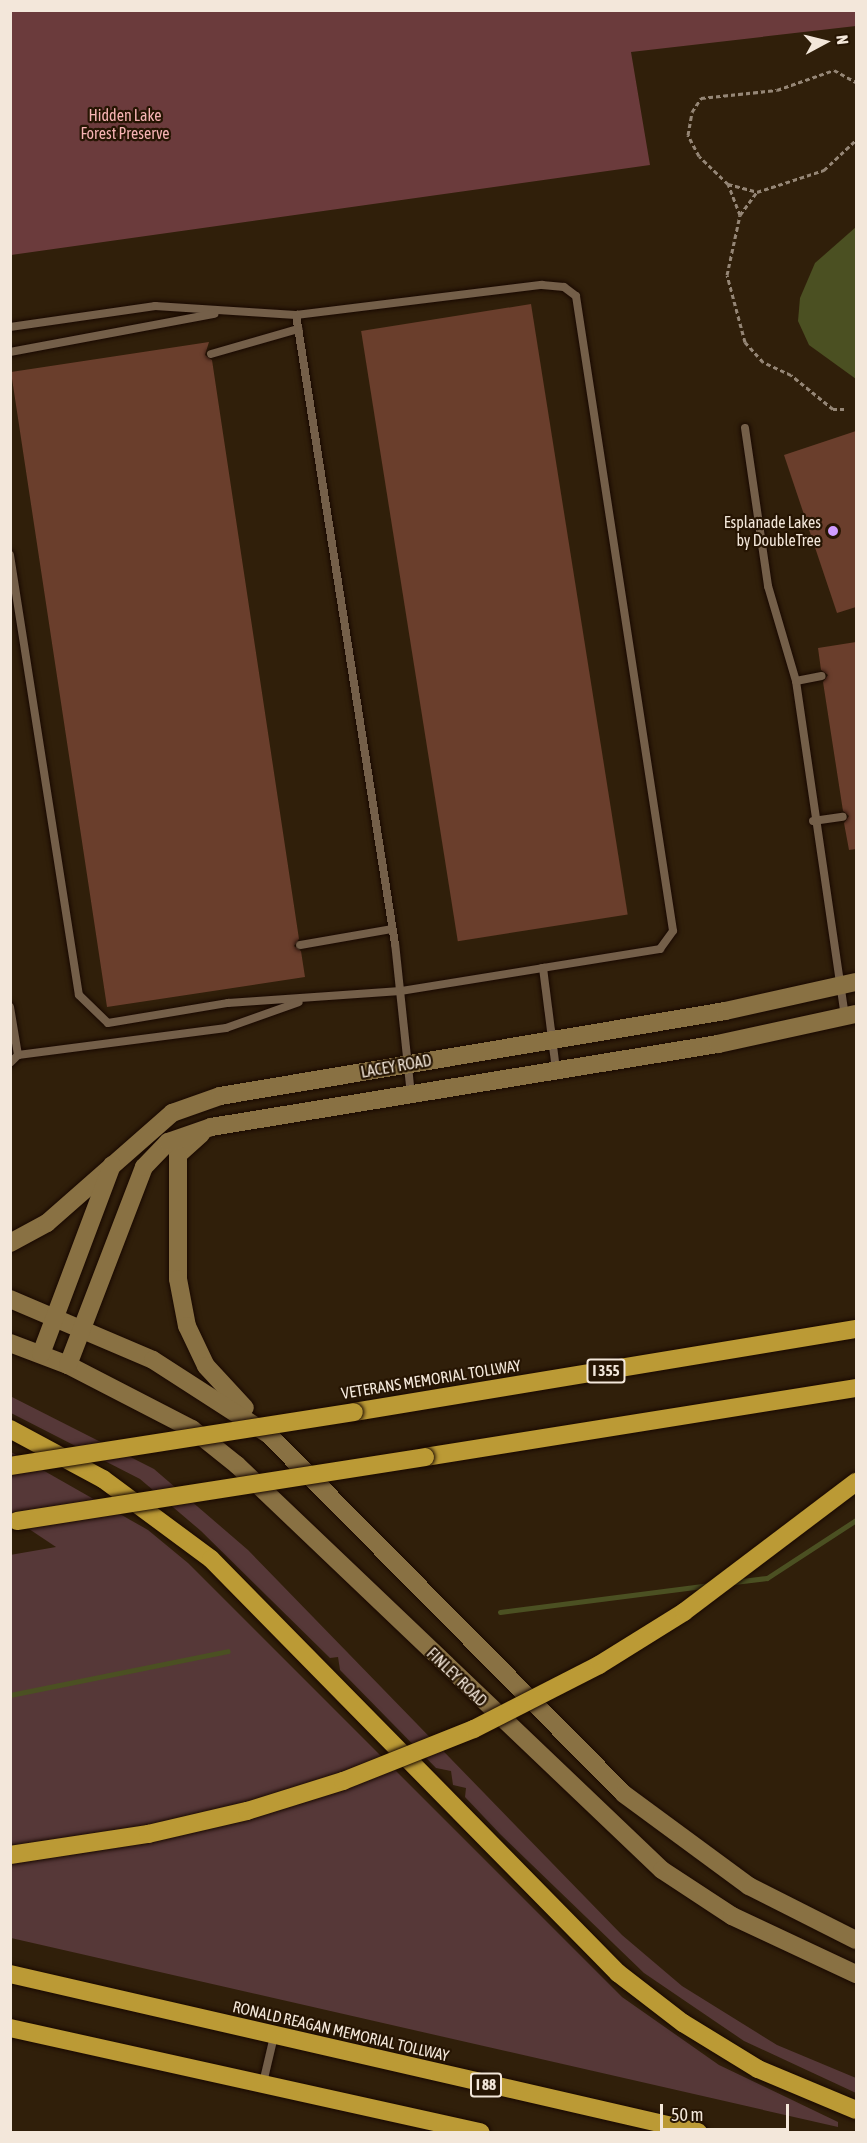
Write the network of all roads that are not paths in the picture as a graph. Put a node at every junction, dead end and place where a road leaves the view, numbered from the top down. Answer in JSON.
{"nodes":[{"id":1,"x":223,"y":312,"type":"junction"},
{"id":2,"x":296,"y":315,"type":"junction"},
{"id":3,"x":10,"y":327,"type":"edge"},
{"id":4,"x":298,"y":329,"type":"junction"},
{"id":5,"x":10,"y":352,"type":"edge"},
{"id":6,"x":211,"y":354,"type":"dead end"},
{"id":7,"x":745,"y":428,"type":"dead end"},
{"id":8,"x":10,"y":555,"type":"edge"},
{"id":9,"x":822,"y":676,"type":"dead end"},
{"id":10,"x":796,"y":681,"type":"junction"},
{"id":11,"x":843,"y":817,"type":"dead end"},
{"id":12,"x":813,"y":821,"type":"junction"},
{"id":13,"x":392,"y":928,"type":"junction"},
{"id":14,"x":300,"y":945,"type":"dead end"},
{"id":15,"x":543,"y":968,"type":"junction"},
{"id":16,"x":856,"y":982,"type":"edge"},
{"id":17,"x":837,"y":986,"type":"junction"},
{"id":18,"x":401,"y":991,"type":"junction"},
{"id":19,"x":310,"y":998,"type":"junction"},
{"id":20,"x":10,"y":1007,"type":"edge"},
{"id":21,"x":851,"y":1015,"type":"edge"},
{"id":22,"x":551,"y":1039,"type":"junction"},
{"id":23,"x":18,"y":1055,"type":"junction"},
{"id":24,"x":10,"y":1063,"type":"edge"},
{"id":25,"x":406,"y":1066,"type":"junction"},
{"id":26,"x":556,"y":1070,"type":"junction"},
{"id":27,"x":411,"y":1095,"type":"junction"},
{"id":28,"x":211,"y":1127,"type":"junction"},
{"id":29,"x":114,"y":1160,"type":"junction"},
{"id":30,"x":10,"y":1243,"type":"edge"},
{"id":31,"x":10,"y":1299,"type":"edge"},
{"id":32,"x":56,"y":1314,"type":"junction"},
{"id":33,"x":82,"y":1326,"type":"junction"},
{"id":34,"x":856,"y":1329,"type":"edge"},
{"id":35,"x":10,"y":1343,"type":"edge"},
{"id":36,"x":41,"y":1354,"type":"junction"},
{"id":37,"x":68,"y":1365,"type":"junction"},
{"id":38,"x":856,"y":1388,"type":"edge"},
{"id":39,"x":10,"y":1429,"type":"edge"},
{"id":40,"x":268,"y":1434,"type":"junction"},
{"id":41,"x":10,"y":1466,"type":"edge"},
{"id":42,"x":856,"y":1482,"type":"edge"},
{"id":43,"x":14,"y":1522,"type":"edge"},
{"id":44,"x":10,"y":1854,"type":"edge"},
{"id":45,"x":856,"y":1940,"type":"edge"},
{"id":46,"x":10,"y":1974,"type":"edge"},
{"id":47,"x":856,"y":1974,"type":"edge"},
{"id":48,"x":10,"y":2028,"type":"edge"},
{"id":49,"x":274,"y":2036,"type":"junction"},
{"id":50,"x":263,"y":2083,"type":"junction"},
{"id":51,"x":856,"y":2110,"type":"edge"},
{"id":52,"x":481,"y":2133,"type":"edge"},
{"id":53,"x":698,"y":2133,"type":"edge"}],
"edges":[{"from":1,"to":2,"type":"lane"},
{"from":1,"to":3,"type":"lane"},
{"from":1,"to":5,"type":"lane"},
{"from":2,"to":4,"type":"lane"},
{"from":2,"to":15,"type":"lane"},
{"from":4,"to":6,"type":"lane"},
{"from":4,"to":13,"type":"lane"},
{"from":7,"to":10,"type":"lane"},
{"from":8,"to":19,"type":"lane"},
{"from":9,"to":10,"type":"lane"},
{"from":10,"to":12,"type":"lane"},
{"from":11,"to":12,"type":"lane"},
{"from":12,"to":17,"type":"lane"},
{"from":13,"to":14,"type":"lane"},
{"from":13,"to":18,"type":"lane"},
{"from":15,"to":18,"type":"lane"},
{"from":15,"to":22,"type":"lane"},
{"from":16,"to":17,"type":"main road","name":"LACEY ROAD"},
{"from":17,"to":21,"type":"lane"},
{"from":17,"to":22,"type":"main road","name":"LACEY ROAD"},
{"from":18,"to":19,"type":"lane"},
{"from":18,"to":25,"type":"lane"},
{"from":19,"to":23,"type":"lane"},
{"from":20,"to":23,"type":"lane"},
{"from":21,"to":26,"type":"main road","name":"LACEY ROAD"},
{"from":22,"to":25,"type":"main road","name":"LACEY ROAD"},
{"from":22,"to":26,"type":"lane"},
{"from":23,"to":24,"type":"lane"},
{"from":25,"to":27,"type":"lane"},
{"from":25,"to":29,"type":"main road","name":"LACEY ROAD"},
{"from":26,"to":27,"type":"main road","name":"LACEY ROAD"},
{"from":27,"to":28,"type":"main road","name":"LACEY ROAD"},
{"from":28,"to":33,"type":"main road","name":"LACEY ROAD"},
{"from":28,"to":40,"type":"main road"},
{"from":29,"to":30,"type":"main road","name":"LACEY ROAD"},
{"from":29,"to":32,"type":"main road"},
{"from":31,"to":32,"type":"main road"},
{"from":32,"to":33,"type":"main road"},
{"from":32,"to":36,"type":"main road"},
{"from":33,"to":37,"type":"main road"},
{"from":33,"to":40,"type":"main road"},
{"from":34,"to":41,"type":"highway","name":"VETERANS MEMORIAL TOLLWAY","number":"I 355","bridge":true},
{"from":35,"to":36,"type":"main road","name":"FINLEY ROAD"},
{"from":36,"to":37,"type":"main road","name":"FINLEY ROAD"},
{"from":37,"to":47,"type":"main road","name":"FINLEY ROAD"},
{"from":38,"to":43,"type":"highway","bridge":true},
{"from":39,"to":51,"type":"highway"},
{"from":40,"to":45,"type":"main road"},
{"from":42,"to":44,"type":"highway","bridge":true},
{"from":46,"to":49,"type":"highway","name":"RONALD REAGAN MEMORIAL TOLLWAY","number":"I 88"},
{"from":48,"to":50,"type":"highway"},
{"from":49,"to":50,"type":"lane"},
{"from":49,"to":53,"type":"highway","name":"RONALD REAGAN MEMORIAL TOLLWAY","number":"I 88"},
{"from":50,"to":52,"type":"highway"}]}
